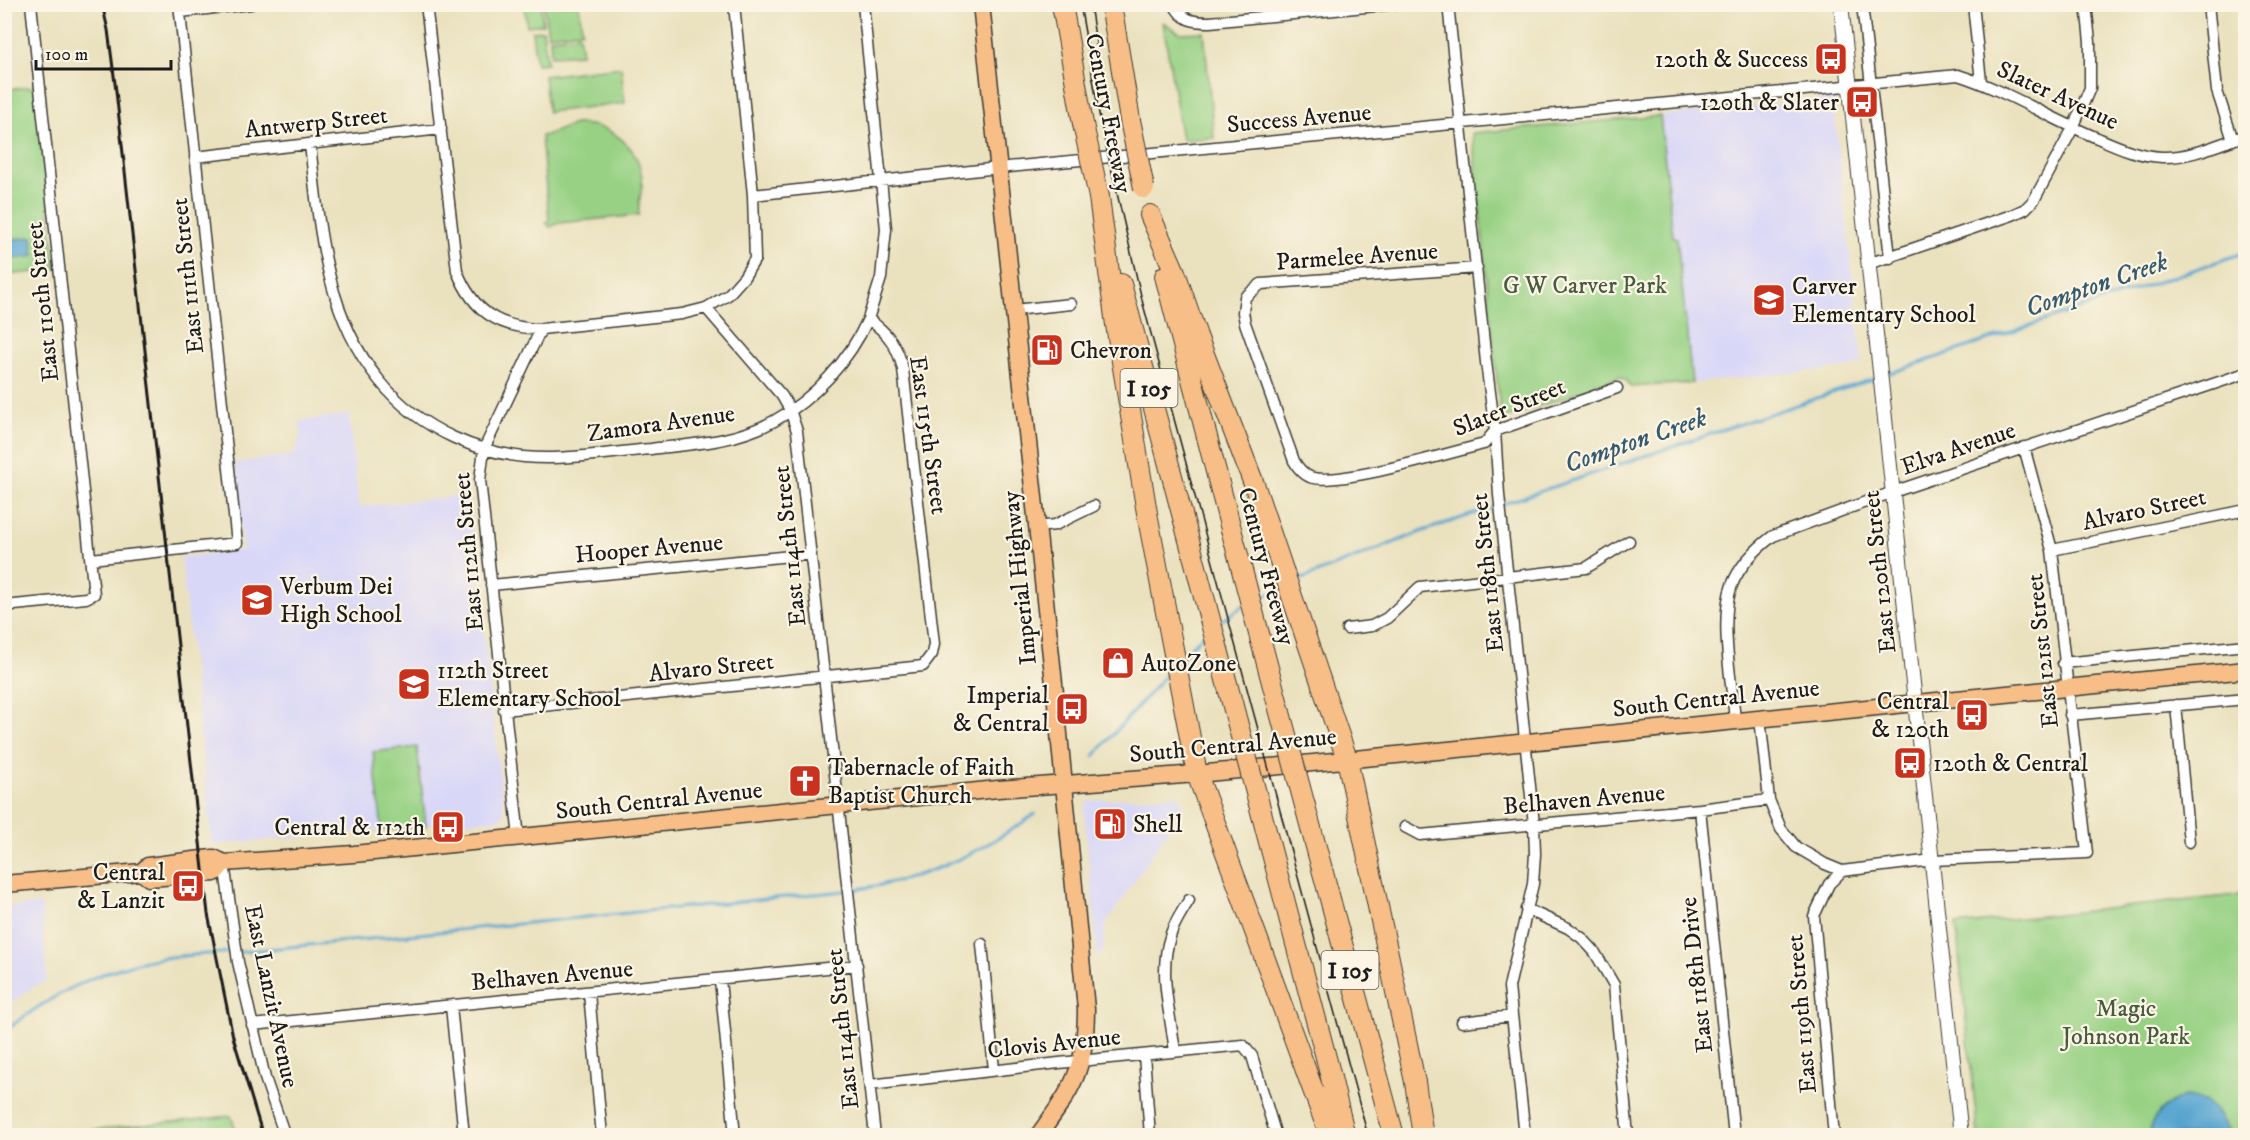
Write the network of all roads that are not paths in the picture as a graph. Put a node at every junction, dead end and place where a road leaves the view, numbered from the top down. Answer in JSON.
{"nodes":[{"id":1,"x":31,"y":4,"type":"edge"},
{"id":2,"x":250,"y":4,"type":"edge"},
{"id":3,"x":426,"y":4,"type":"edge"},
{"id":4,"x":734,"y":4,"type":"edge"},
{"id":5,"x":863,"y":4,"type":"edge"},
{"id":6,"x":981,"y":4,"type":"edge"},
{"id":7,"x":1062,"y":4,"type":"edge"},
{"id":8,"x":1112,"y":4,"type":"edge"},
{"id":9,"x":1174,"y":4,"type":"edge"},
{"id":10,"x":1396,"y":4,"type":"edge"},
{"id":11,"x":1448,"y":4,"type":"edge"},
{"id":12,"x":1841,"y":4,"type":"edge"},
{"id":13,"x":1862,"y":4,"type":"edge"},
{"id":14,"x":1973,"y":4,"type":"edge"},
{"id":15,"x":2086,"y":4,"type":"edge"},
{"id":16,"x":2208,"y":4,"type":"edge"},
{"id":17,"x":179,"y":8,"type":"edge"},
{"id":18,"x":1981,"y":82,"type":"junction"},
{"id":19,"x":1870,"y":83,"type":"junction"},
{"id":20,"x":1850,"y":86,"type":"junction"},
{"id":21,"x":1461,"y":124,"type":"junction"},
{"id":22,"x":2073,"y":128,"type":"junction"},
{"id":23,"x":441,"y":129,"type":"junction"},
{"id":24,"x":2246,"y":135,"type":"edge"},
{"id":25,"x":2233,"y":140,"type":"junction"},
{"id":26,"x":310,"y":144,"type":"junction"},
{"id":27,"x":195,"y":157,"type":"junction"},
{"id":28,"x":998,"y":168,"type":"junction"},
{"id":29,"x":881,"y":180,"type":"junction"},
{"id":30,"x":753,"y":195,"type":"junction"},
{"id":31,"x":1099,"y":197,"type":"junction"},
{"id":32,"x":1150,"y":215,"type":"junction"},
{"id":33,"x":1890,"y":258,"type":"junction"},
{"id":34,"x":1868,"y":264,"type":"junction"},
{"id":35,"x":1477,"y":268,"type":"junction"},
{"id":36,"x":1071,"y":304,"type":"dead end"},
{"id":37,"x":706,"y":308,"type":"junction"},
{"id":38,"x":1014,"y":310,"type":"junction"},
{"id":39,"x":868,"y":320,"type":"junction"},
{"id":40,"x":541,"y":329,"type":"junction"},
{"id":41,"x":2246,"y":373,"type":"edge"},
{"id":42,"x":1617,"y":388,"type":"dead end"},
{"id":43,"x":790,"y":410,"type":"junction"},
{"id":44,"x":1495,"y":431,"type":"junction"},
{"id":45,"x":2024,"y":447,"type":"junction"},
{"id":46,"x":484,"y":449,"type":"junction"},
{"id":47,"x":1309,"y":477,"type":"joint"},
{"id":48,"x":1893,"y":492,"type":"junction"},
{"id":49,"x":1094,"y":506,"type":"dead end"},
{"id":50,"x":2246,"y":510,"type":"edge"},
{"id":51,"x":1037,"y":527,"type":"junction"},
{"id":52,"x":1629,"y":541,"type":"dead end"},
{"id":53,"x":2052,"y":550,"type":"junction"},
{"id":54,"x":811,"y":554,"type":"junction"},
{"id":55,"x":91,"y":559,"type":"junction"},
{"id":56,"x":1508,"y":576,"type":"junction"},
{"id":57,"x":491,"y":585,"type":"junction"},
{"id":58,"x":4,"y":606,"type":"edge"},
{"id":59,"x":1347,"y":629,"type":"dead end"},
{"id":60,"x":2246,"y":645,"type":"edge"},
{"id":61,"x":2063,"y":663,"type":"junction"},
{"id":62,"x":923,"y":666,"type":"joint"},
{"id":63,"x":2246,"y":670,"type":"edge"},
{"id":64,"x":825,"y":677,"type":"junction"},
{"id":65,"x":2066,"y":688,"type":"junction"},
{"id":66,"x":2246,"y":699,"type":"edge"},
{"id":67,"x":1916,"y":702,"type":"junction"},
{"id":68,"x":2176,"y":705,"type":"junction"},
{"id":69,"x":504,"y":710,"type":"junction"},
{"id":70,"x":2070,"y":715,"type":"junction"},
{"id":71,"x":1760,"y":717,"type":"junction"},
{"id":72,"x":1735,"y":720,"type":"junction"},
{"id":73,"x":1525,"y":742,"type":"junction"},
{"id":74,"x":1347,"y":759,"type":"junction"},
{"id":75,"x":1197,"y":774,"type":"junction"},
{"id":76,"x":1064,"y":784,"type":"junction"},
{"id":77,"x":1769,"y":800,"type":"junction"},
{"id":78,"x":839,"y":807,"type":"junction"},
{"id":79,"x":1700,"y":809,"type":"junction"},
{"id":80,"x":1534,"y":824,"type":"junction"},
{"id":81,"x":1405,"y":828,"type":"dead end"},
{"id":82,"x":519,"y":838,"type":"junction"},
{"id":83,"x":2189,"y":842,"type":"dead end"},
{"id":84,"x":1933,"y":860,"type":"junction"},
{"id":85,"x":224,"y":863,"type":"junction"},
{"id":86,"x":1842,"y":871,"type":"junction"},
{"id":87,"x":4,"y":884,"type":"edge"},
{"id":88,"x":1188,"y":900,"type":"dead end"},
{"id":89,"x":1526,"y":909,"type":"junction"},
{"id":90,"x":982,"y":944,"type":"dead end"},
{"id":91,"x":856,"y":966,"type":"junction"},
{"id":92,"x":720,"y":980,"type":"junction"},
{"id":93,"x":589,"y":993,"type":"junction"},
{"id":94,"x":451,"y":1006,"type":"junction"},
{"id":95,"x":1512,"y":1017,"type":"junction"},
{"id":96,"x":1462,"y":1022,"type":"dead end"},
{"id":97,"x":252,"y":1024,"type":"junction"},
{"id":98,"x":1175,"y":1052,"type":"junction"},
{"id":99,"x":1144,"y":1055,"type":"junction"},
{"id":100,"x":1081,"y":1061,"type":"junction"},
{"id":101,"x":994,"y":1070,"type":"junction"},
{"id":102,"x":870,"y":1085,"type":"junction"},
{"id":103,"x":285,"y":1136,"type":"edge"},
{"id":104,"x":464,"y":1136,"type":"edge"},
{"id":105,"x":602,"y":1136,"type":"edge"},
{"id":106,"x":735,"y":1136,"type":"edge"},
{"id":107,"x":875,"y":1136,"type":"edge"},
{"id":108,"x":1038,"y":1136,"type":"edge"},
{"id":109,"x":1150,"y":1136,"type":"edge"},
{"id":110,"x":1276,"y":1136,"type":"edge"},
{"id":111,"x":1330,"y":1136,"type":"edge"},
{"id":112,"x":1345,"y":1136,"type":"edge"},
{"id":113,"x":1394,"y":1136,"type":"edge"},
{"id":114,"x":1423,"y":1136,"type":"edge"},
{"id":115,"x":1525,"y":1136,"type":"edge"},
{"id":116,"x":1628,"y":1136,"type":"edge"},
{"id":117,"x":1734,"y":1136,"type":"edge"},
{"id":118,"x":1834,"y":1136,"type":"edge"},
{"id":119,"x":1961,"y":1136,"type":"edge"}],
"edges":[{"from":1,"to":55,"type":"street","name":"East 110th Street"},
{"from":2,"to":17,"type":"street"},
{"from":3,"to":23,"type":"street"},
{"from":4,"to":30,"type":"street"},
{"from":5,"to":29,"type":"street"},
{"from":6,"to":28,"type":"main road","name":"Imperial Highway"},
{"from":7,"to":31,"type":"highway","name":"Century Freeway","number":"I 105","bridge":true},
{"from":8,"to":32,"type":"highway","name":"Century Freeway","number":"I 105","bridge":true},
{"from":9,"to":10,"type":"street"},
{"from":11,"to":21,"type":"street","name":"East 118th Street"},
{"from":12,"to":20,"type":"street","name":"East 120th Street"},
{"from":13,"to":19,"type":"street"},
{"from":14,"to":18,"type":"street"},
{"from":15,"to":22,"type":"street"},
{"from":16,"to":25,"type":"street"},
{"from":17,"to":27,"type":"street","name":"East 111th Street"},
{"from":18,"to":19,"type":"street","name":"Slater Avenue"},
{"from":18,"to":22,"type":"street","name":"Slater Avenue"},
{"from":19,"to":20,"type":"street","name":"Slater Avenue"},
{"from":19,"to":33,"type":"street"},
{"from":20,"to":21,"type":"street","name":"Success Avenue"},
{"from":20,"to":34,"type":"street","name":"East 120th Street"},
{"from":21,"to":28,"type":"street","name":"Success Avenue"},
{"from":21,"to":35,"type":"street","name":"East 118th Street"},
{"from":22,"to":25,"type":"street","name":"Slater Avenue"},
{"from":22,"to":33,"type":"street"},
{"from":23,"to":26,"type":"street","name":"Antwerp Street"},
{"from":23,"to":40,"type":"street"},
{"from":24,"to":25,"type":"street","name":"Slater Avenue"},
{"from":26,"to":27,"type":"street","name":"Antwerp Street"},
{"from":26,"to":46,"type":"street","name":"Zamora Avenue"},
{"from":27,"to":55,"type":"street","name":"East 111th Street"},
{"from":28,"to":29,"type":"street","name":"Success Avenue"},
{"from":28,"to":38,"type":"main road","name":"Imperial Highway"},
{"from":29,"to":30,"type":"street","name":"Success Avenue"},
{"from":29,"to":39,"type":"street"},
{"from":30,"to":37,"type":"street"},
{"from":31,"to":75,"type":"highway"},
{"from":31,"to":112,"type":"highway","name":"Century Freeway","number":"I 105","bridge":true},
{"from":32,"to":74,"type":"highway"},
{"from":32,"to":113,"type":"highway","name":"Century Freeway","number":"I 105","bridge":true},
{"from":33,"to":34,"type":"street"},
{"from":34,"to":48,"type":"street","name":"East 120th Street"},
{"from":35,"to":44,"type":"street","name":"East 118th Street"},
{"from":35,"to":47,"type":"street","name":"Parmelee Avenue"},
{"from":36,"to":38,"type":"street"},
{"from":37,"to":40,"type":"street"},
{"from":37,"to":43,"type":"street","name":"East 114th Street"},
{"from":38,"to":51,"type":"main road","name":"Imperial Highway"},
{"from":39,"to":43,"type":"street","name":"Zamora Avenue"},
{"from":39,"to":62,"type":"street","name":"East 115th Street"},
{"from":40,"to":46,"type":"street","name":"East 112th Street"},
{"from":41,"to":45,"type":"street","name":"Elva Avenue"},
{"from":42,"to":44,"type":"street","name":"Slater Street"},
{"from":43,"to":46,"type":"street","name":"Zamora Avenue"},
{"from":43,"to":54,"type":"street","name":"East 114th Street"},
{"from":44,"to":47,"type":"street","name":"Slater Street"},
{"from":44,"to":56,"type":"street","name":"East 118th Street"},
{"from":45,"to":48,"type":"street","name":"Elva Avenue"},
{"from":45,"to":53,"type":"street","name":"East 121st Street"},
{"from":46,"to":57,"type":"street","name":"East 112th Street"},
{"from":48,"to":67,"type":"street","name":"East 120th Street"},
{"from":48,"to":72,"type":"street","name":"Elva Avenue"},
{"from":49,"to":51,"type":"street"},
{"from":50,"to":53,"type":"street","name":"Alvaro Street"},
{"from":51,"to":76,"type":"main road","name":"Imperial Highway"},
{"from":52,"to":56,"type":"street"},
{"from":53,"to":61,"type":"street","name":"East 121st Street"},
{"from":54,"to":57,"type":"street","name":"Hooper Avenue"},
{"from":54,"to":64,"type":"street","name":"East 114th Street"},
{"from":55,"to":58,"type":"street","name":"East 110th Street"},
{"from":56,"to":59,"type":"street"},
{"from":56,"to":73,"type":"street","name":"East 118th Street"},
{"from":57,"to":69,"type":"street","name":"East 112th Street"},
{"from":60,"to":61,"type":"street"},
{"from":61,"to":65,"type":"street","name":"East 121st Street"},
{"from":62,"to":64,"type":"street","name":"Alvaro Street"},
{"from":63,"to":65,"type":"main road","name":"South Central Avenue"},
{"from":64,"to":69,"type":"street","name":"Alvaro Street"},
{"from":64,"to":78,"type":"street","name":"East 114th Street"},
{"from":65,"to":67,"type":"main road","name":"South Central Avenue"},
{"from":65,"to":70,"type":"street","name":"East 121st Street"},
{"from":66,"to":68,"type":"street"},
{"from":67,"to":71,"type":"main road","name":"South Central Avenue"},
{"from":67,"to":84,"type":"street","name":"East 120th Street"},
{"from":68,"to":70,"type":"street"},
{"from":68,"to":83,"type":"street"},
{"from":69,"to":82,"type":"street","name":"East 112th Street"},
{"from":70,"to":84,"type":"street","name":"East 121st Street"},
{"from":71,"to":72,"type":"main road","name":"South Central Avenue"},
{"from":71,"to":77,"type":"street"},
{"from":72,"to":73,"type":"main road","name":"South Central Avenue"},
{"from":73,"to":74,"type":"main road","name":"South Central Avenue"},
{"from":73,"to":80,"type":"street","name":"East 118th Street"},
{"from":74,"to":75,"type":"main road","name":"South Central Avenue"},
{"from":74,"to":114,"type":"highway"},
{"from":75,"to":76,"type":"main road","name":"South Central Avenue"},
{"from":75,"to":111,"type":"highway"},
{"from":76,"to":78,"type":"main road","name":"South Central Avenue"},
{"from":76,"to":100,"type":"main road","name":"Imperial Highway"},
{"from":77,"to":79,"type":"street","name":"Belhaven Avenue"},
{"from":77,"to":86,"type":"street"},
{"from":78,"to":82,"type":"main road","name":"South Central Avenue"},
{"from":78,"to":91,"type":"street","name":"East 114th Street"},
{"from":79,"to":80,"type":"street","name":"Belhaven Avenue"},
{"from":79,"to":117,"type":"street","name":"East 118th Drive"},
{"from":80,"to":81,"type":"street","name":"Belhaven Avenue"},
{"from":80,"to":89,"type":"street","name":"East 118th Street"},
{"from":82,"to":85,"type":"main road","name":"South Central Avenue"},
{"from":84,"to":86,"type":"street"},
{"from":84,"to":119,"type":"street","name":"East 120th Street"},
{"from":85,"to":87,"type":"main road","name":"South Central Avenue"},
{"from":85,"to":97,"type":"street","name":"East Lanzit Avenue"},
{"from":86,"to":118,"type":"street","name":"East 119th Street"},
{"from":88,"to":98,"type":"street"},
{"from":89,"to":95,"type":"street","name":"East 118th Street"},
{"from":89,"to":116,"type":"street"},
{"from":90,"to":101,"type":"street"},
{"from":91,"to":92,"type":"street","name":"Belhaven Avenue"},
{"from":91,"to":102,"type":"street","name":"East 114th Street"},
{"from":92,"to":93,"type":"street","name":"Belhaven Avenue"},
{"from":92,"to":106,"type":"street"},
{"from":93,"to":94,"type":"street","name":"Belhaven Avenue"},
{"from":93,"to":105,"type":"street"},
{"from":94,"to":97,"type":"street","name":"Belhaven Avenue"},
{"from":94,"to":104,"type":"street"},
{"from":95,"to":96,"type":"street"},
{"from":95,"to":115,"type":"street","name":"East 118th Street"},
{"from":97,"to":103,"type":"street","name":"East Lanzit Avenue"},
{"from":98,"to":99,"type":"street","name":"Clovis Avenue"},
{"from":98,"to":110,"type":"street","name":"Clovis Avenue"},
{"from":99,"to":100,"type":"street","name":"Clovis Avenue"},
{"from":99,"to":109,"type":"street"},
{"from":100,"to":101,"type":"street","name":"Clovis Avenue"},
{"from":100,"to":108,"type":"main road","name":"Imperial Highway"},
{"from":101,"to":102,"type":"street","name":"Clovis Avenue"},
{"from":102,"to":107,"type":"street","name":"East 114th Street"}]}
